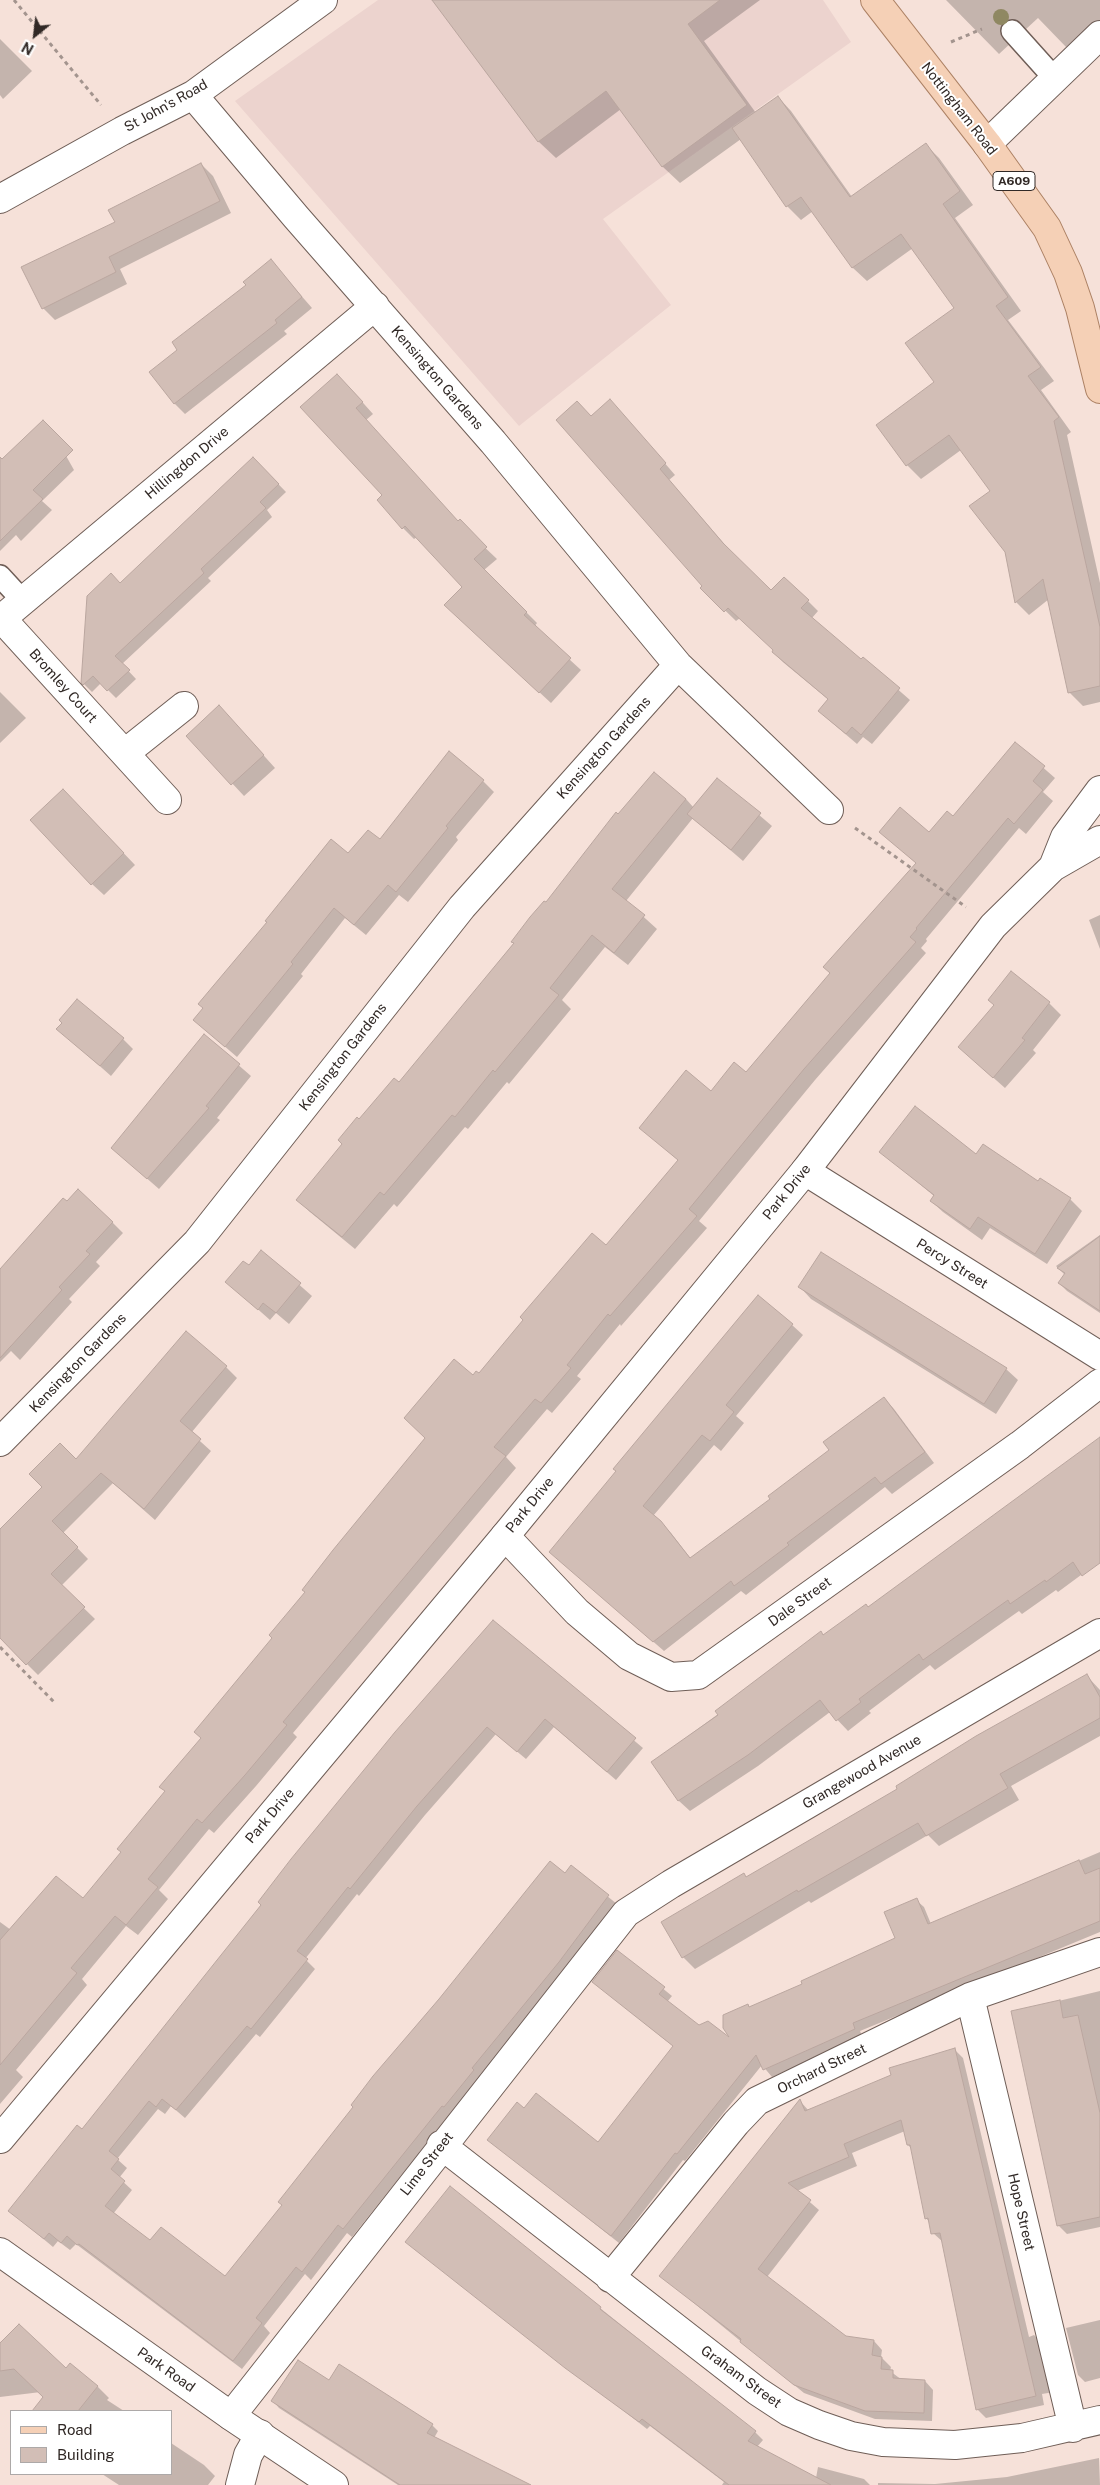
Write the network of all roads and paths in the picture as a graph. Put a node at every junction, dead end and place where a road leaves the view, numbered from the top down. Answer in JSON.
{"nodes":[{"id":1,"x":14,"y":0,"type":"edge"},
{"id":2,"x":323,"y":0,"type":"edge"},
{"id":3,"x":875,"y":0,"type":"edge"},
{"id":4,"x":988,"y":26,"type":"dead end"},
{"id":5,"x":1012,"y":31,"type":"dead end"},
{"id":6,"x":1100,"y":35,"type":"edge"},
{"id":7,"x":949,"y":44,"type":"dead end"},
{"id":8,"x":1056,"y":80,"type":"junction"},
{"id":9,"x":193,"y":94,"type":"junction"},
{"id":10,"x":122,"y":131,"type":"junction"},
{"id":11,"x":987,"y":144,"type":"junction"},
{"id":12,"x":0,"y":199,"type":"edge"},
{"id":13,"x":375,"y":306,"type":"junction"},
{"id":14,"x":1100,"y":389,"type":"edge"},
{"id":15,"x":0,"y":576,"type":"edge"},
{"id":16,"x":23,"y":601,"type":"junction"},
{"id":17,"x":1,"y":620,"type":"edge"},
{"id":18,"x":678,"y":664,"type":"junction"},
{"id":19,"x":184,"y":706,"type":"dead end"},
{"id":20,"x":125,"y":753,"type":"junction"},
{"id":21,"x":1100,"y":790,"type":"edge"},
{"id":22,"x":167,"y":800,"type":"dead end"},
{"id":23,"x":829,"y":810,"type":"joint"},
{"id":24,"x":1100,"y":840,"type":"edge"},
{"id":25,"x":1054,"y":867,"type":"junction"},
{"id":26,"x":993,"y":926,"type":"junction"},
{"id":27,"x":805,"y":1171,"type":"junction"},
{"id":28,"x":1100,"y":1356,"type":"edge"},
{"id":29,"x":1100,"y":1383,"type":"edge"},
{"id":30,"x":0,"y":1442,"type":"edge"},
{"id":31,"x":505,"y":1536,"type":"junction"},
{"id":32,"x":1100,"y":1633,"type":"edge"},
{"id":33,"x":0,"y":1647,"type":"edge"},
{"id":34,"x":54,"y":1702,"type":"dead end"},
{"id":35,"x":626,"y":1913,"type":"joint"},
{"id":36,"x":1100,"y":1952,"type":"edge"},
{"id":37,"x":970,"y":1997,"type":"junction"},
{"id":38,"x":0,"y":2140,"type":"edge"},
{"id":39,"x":441,"y":2145,"type":"junction"},
{"id":40,"x":0,"y":2252,"type":"edge"},
{"id":41,"x":610,"y":2278,"type":"junction"},
{"id":42,"x":231,"y":2416,"type":"junction"},
{"id":43,"x":1100,"y":2420,"type":"edge"},
{"id":44,"x":1073,"y":2428,"type":"junction"},
{"id":45,"x":260,"y":2434,"type":"junction"},
{"id":46,"x":240,"y":2485,"type":"edge"},
{"id":47,"x":334,"y":2485,"type":"edge"}],
"edges":[{"from":1,"to":10,"type":"path"},
{"from":2,"to":9,"type":"street","name":"St John's Road"},
{"from":3,"to":11,"type":"main road","name":"Nottingham Road","number":"A609"},
{"from":4,"to":7,"type":"path"},
{"from":5,"to":8,"type":"lane"},
{"from":6,"to":8,"type":"street"},
{"from":8,"to":11,"type":"street"},
{"from":9,"to":10,"type":"street","name":"St John's Road"},
{"from":9,"to":13,"type":"street","name":"Kensington Gardens"},
{"from":10,"to":12,"type":"street","name":"St John's Road"},
{"from":11,"to":14,"type":"main road","name":"Nottingham Road","number":"A609"},
{"from":13,"to":16,"type":"street","name":"Hillingdon Drive"},
{"from":13,"to":18,"type":"street","name":"Kensington Gardens"},
{"from":15,"to":16,"type":"lane"},
{"from":16,"to":17,"type":"street","name":"Hillingdon Drive"},
{"from":17,"to":20,"type":"street","name":"Bromley Court"},
{"from":18,"to":23,"type":"street","name":"Kensington Gardens"},
{"from":18,"to":30,"type":"street","name":"Kensington Gardens"},
{"from":19,"to":20,"type":"street"},
{"from":20,"to":22,"type":"street","name":"Bromley Court"},
{"from":21,"to":25,"type":"street","name":"Park Drive"},
{"from":23,"to":26,"type":"path"},
{"from":24,"to":25,"type":"street","name":"Park Drive"},
{"from":25,"to":26,"type":"street","name":"Park Drive"},
{"from":26,"to":27,"type":"street","name":"Park Drive"},
{"from":27,"to":28,"type":"street","name":"Percy Street"},
{"from":27,"to":31,"type":"street","name":"Park Drive"},
{"from":29,"to":31,"type":"street","name":"Dale Street"},
{"from":31,"to":38,"type":"street","name":"Park Drive"},
{"from":32,"to":35,"type":"street","name":"Grangewood Avenue"},
{"from":33,"to":34,"type":"path"},
{"from":35,"to":39,"type":"street","name":"Lime Street"},
{"from":36,"to":37,"type":"street","name":"Orchard Street"},
{"from":37,"to":41,"type":"street","name":"Orchard Street"},
{"from":37,"to":44,"type":"street","name":"Hope Street"},
{"from":39,"to":41,"type":"street","name":"Graham Street"},
{"from":39,"to":42,"type":"street","name":"Lime Street"},
{"from":40,"to":42,"type":"street","name":"Park Road"},
{"from":41,"to":44,"type":"street","name":"Graham Street"},
{"from":42,"to":45,"type":"street","name":"Park Road"},
{"from":43,"to":44,"type":"street","name":"Graham Street"},
{"from":45,"to":46,"type":"street"},
{"from":45,"to":47,"type":"street","name":"Park Road"}]}
